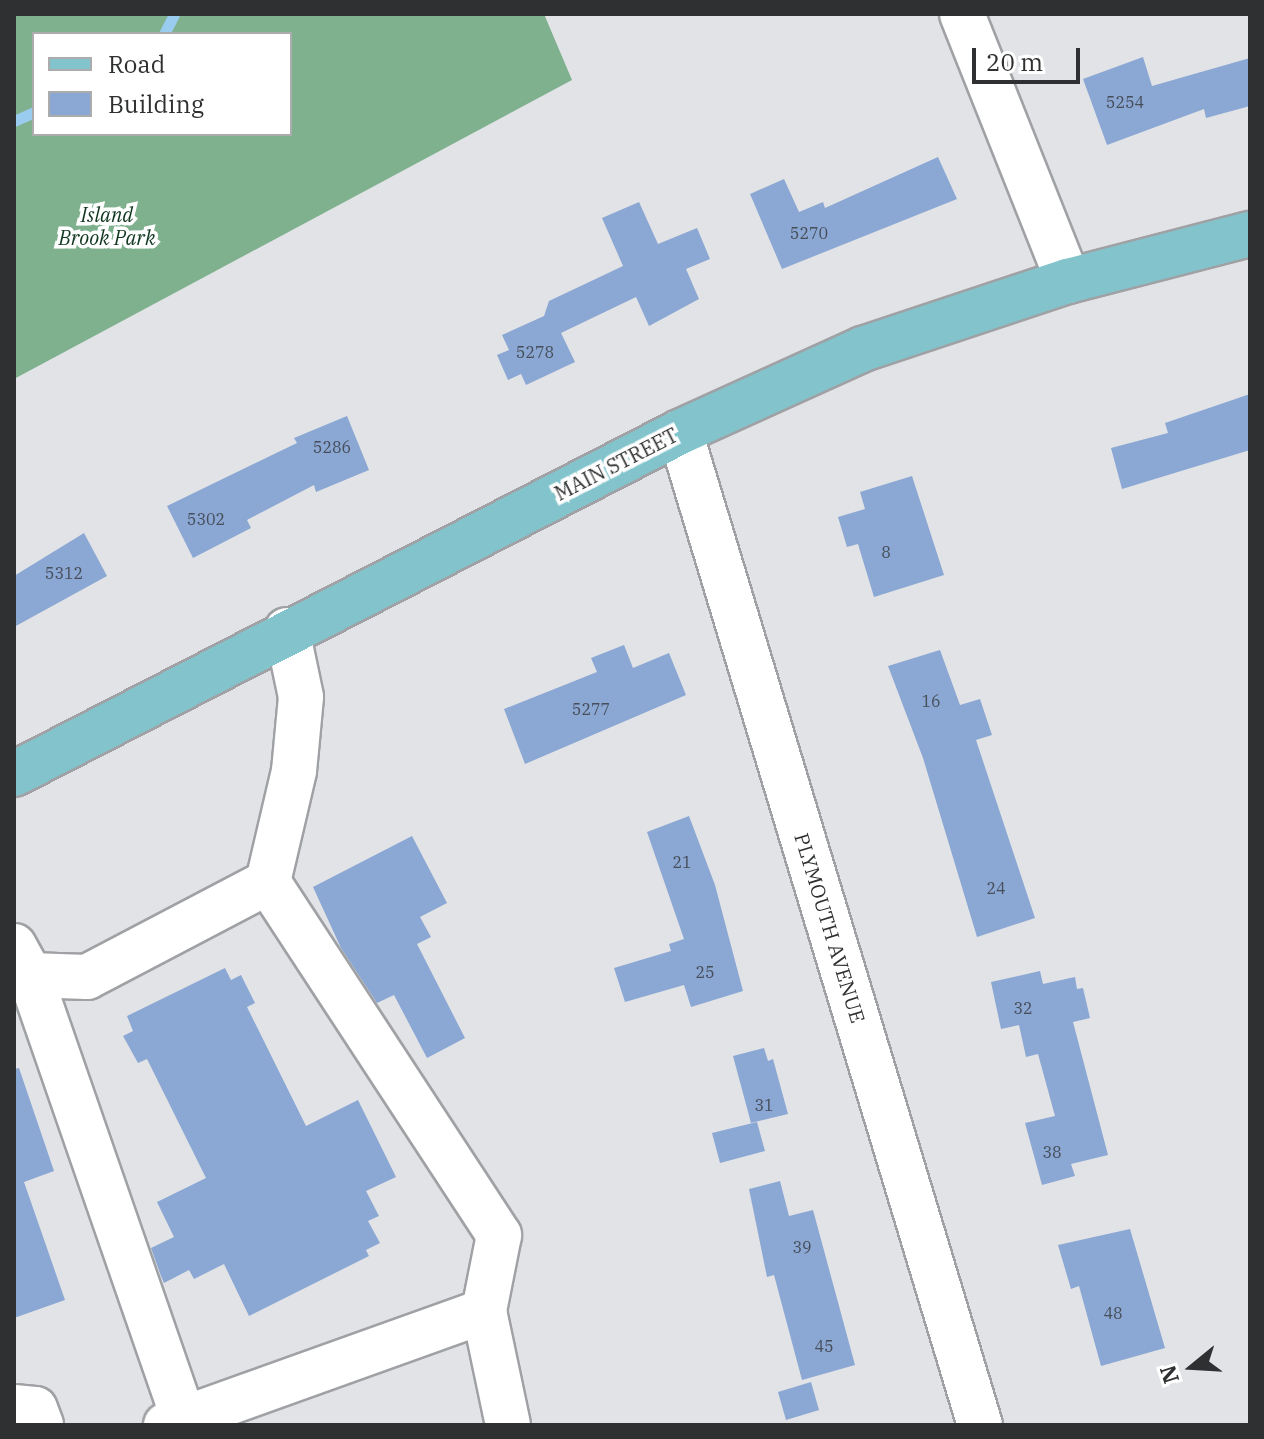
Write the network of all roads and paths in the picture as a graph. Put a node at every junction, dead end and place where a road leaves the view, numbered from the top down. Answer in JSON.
{"nodes":[{"id":1,"x":962,"y":14,"type":"edge"},
{"id":2,"x":1250,"y":234,"type":"edge"},
{"id":3,"x":1068,"y":281,"type":"junction"},
{"id":4,"x":680,"y":432,"type":"junction"},
{"id":5,"x":287,"y":630,"type":"junction"},
{"id":6,"x":14,"y":774,"type":"edge"},
{"id":7,"x":268,"y":882,"type":"junction"},
{"id":8,"x":22,"y":961,"type":"edge"},
{"id":9,"x":484,"y":1311,"type":"junction"},
{"id":10,"x":14,"y":1407,"type":"edge"},
{"id":11,"x":175,"y":1422,"type":"edge"},
{"id":12,"x":41,"y":1425,"type":"edge"},
{"id":13,"x":508,"y":1425,"type":"edge"},
{"id":14,"x":980,"y":1425,"type":"edge"}],
"edges":[{"from":1,"to":3,"type":"street"},
{"from":2,"to":3,"type":"main road","name":"MAIN STREET"},
{"from":3,"to":4,"type":"main road","name":"MAIN STREET"},
{"from":4,"to":5,"type":"main road","name":"MAIN STREET"},
{"from":4,"to":14,"type":"street","name":"PLYMOUTH AVENUE"},
{"from":5,"to":6,"type":"main road","name":"MAIN STREET"},
{"from":5,"to":7,"type":"street"},
{"from":7,"to":8,"type":"street"},
{"from":7,"to":9,"type":"street"},
{"from":8,"to":11,"type":"street"},
{"from":9,"to":11,"type":"street"},
{"from":9,"to":13,"type":"street"},
{"from":10,"to":12,"type":"street"}]}
